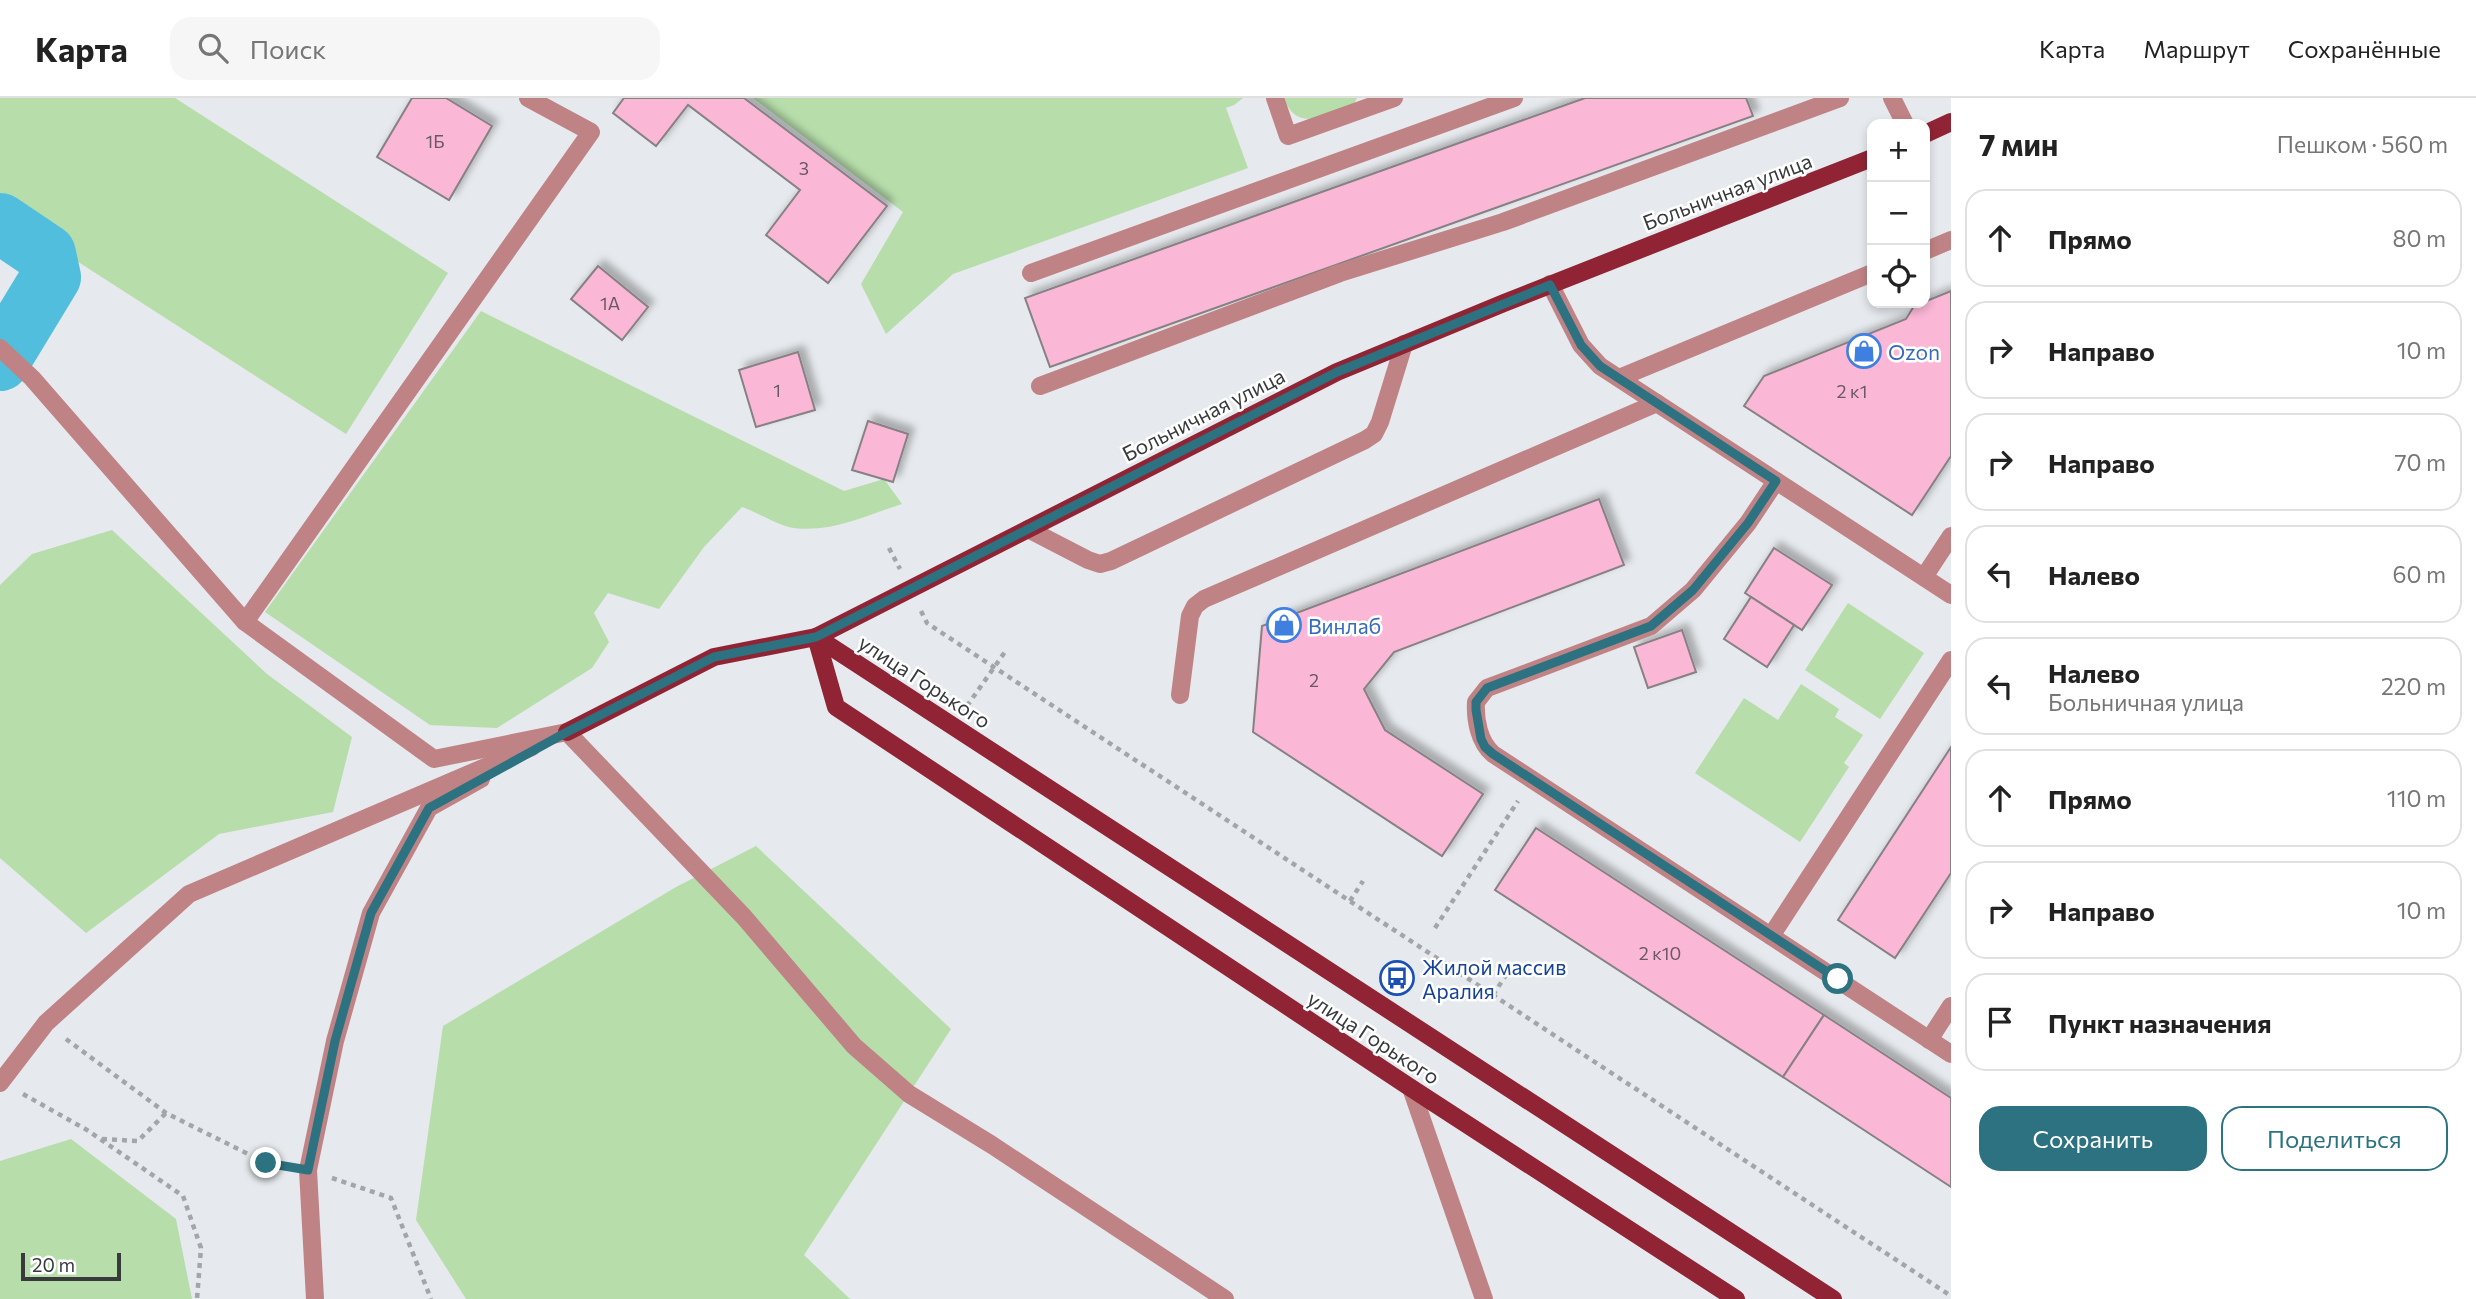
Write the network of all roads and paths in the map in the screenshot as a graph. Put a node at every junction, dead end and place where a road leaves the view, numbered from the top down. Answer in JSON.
{"nodes":[{"id":1,"x":528,"y":98,"type":"edge"},
{"id":2,"x":1275,"y":98,"type":"edge"},
{"id":3,"x":1394,"y":98,"type":"edge"},
{"id":4,"x":1514,"y":98,"type":"edge"},
{"id":5,"x":1840,"y":98,"type":"edge"},
{"id":6,"x":1892,"y":98,"type":"edge"},
{"id":7,"x":1902,"y":119,"type":"edge"},
{"id":8,"x":1951,"y":122,"type":"edge"},
{"id":9,"x":1930,"y":132,"type":"edge"},
{"id":10,"x":1867,"y":160,"type":"edge"},
{"id":11,"x":1951,"y":240,"type":"edge"},
{"id":12,"x":1930,"y":249,"type":"edge"},
{"id":13,"x":1031,"y":273,"type":"dead end"},
{"id":14,"x":1867,"y":275,"type":"edge"},
{"id":15,"x":1550,"y":285,"type":"junction"},
{"id":16,"x":1404,"y":344,"type":"junction"},
{"id":17,"x":0,"y":348,"type":"edge"},
{"id":18,"x":1619,"y":378,"type":"junction"},
{"id":19,"x":1041,"y":386,"type":"dead end"},
{"id":20,"x":1657,"y":403,"type":"junction"},
{"id":21,"x":1776,"y":481,"type":"junction"},
{"id":22,"x":1028,"y":529,"type":"junction"},
{"id":23,"x":1951,"y":536,"type":"edge"},
{"id":24,"x":1924,"y":577,"type":"junction"},
{"id":25,"x":1951,"y":595,"type":"edge"},
{"id":26,"x":246,"y":622,"type":"junction"},
{"id":27,"x":942,"y":633,"type":"dead end"},
{"id":28,"x":816,"y":637,"type":"junction"},
{"id":29,"x":1007,"y":649,"type":"dead end"},
{"id":30,"x":1951,"y":660,"type":"edge"},
{"id":31,"x":995,"y":667,"type":"junction"},
{"id":32,"x":1180,"y":695,"type":"dead end"},
{"id":33,"x":965,"y":709,"type":"dead end"},
{"id":34,"x":567,"y":732,"type":"junction"},
{"id":35,"x":1532,"y":780,"type":"junction"},
{"id":36,"x":1363,"y":881,"type":"dead end"},
{"id":37,"x":1350,"y":901,"type":"junction"},
{"id":38,"x":1435,"y":928,"type":"dead end"},
{"id":39,"x":1771,"y":936,"type":"junction"},
{"id":40,"x":1506,"y":975,"type":"dead end"},
{"id":41,"x":1493,"y":995,"type":"junction"},
{"id":42,"x":1951,"y":1006,"type":"edge"},
{"id":43,"x":46,"y":1023,"type":"junction"},
{"id":44,"x":1929,"y":1040,"type":"junction"},
{"id":45,"x":1951,"y":1054,"type":"edge"},
{"id":46,"x":0,"y":1082,"type":"edge"},
{"id":47,"x":1410,"y":1088,"type":"junction"},
{"id":48,"x":166,"y":1113,"type":"junction"},
{"id":49,"x":101,"y":1139,"type":"junction"},
{"id":50,"x":308,"y":1170,"type":"junction"},
{"id":51,"x":1951,"y":1296,"type":"edge"},
{"id":52,"x":197,"y":1299,"type":"edge"},
{"id":53,"x":315,"y":1299,"type":"edge"},
{"id":54,"x":431,"y":1299,"type":"edge"},
{"id":55,"x":1225,"y":1299,"type":"edge"},
{"id":56,"x":1484,"y":1299,"type":"edge"},
{"id":57,"x":1736,"y":1299,"type":"edge"},
{"id":58,"x":1833,"y":1299,"type":"edge"}],
"edges":[{"from":1,"to":26,"type":"street"},
{"from":2,"to":3,"type":"street"},
{"from":4,"to":13,"type":"street"},
{"from":5,"to":19,"type":"street"},
{"from":6,"to":7,"type":"street"},
{"from":8,"to":9,"type":"main road"},
{"from":10,"to":15,"type":"main road","name":"Больничная улица"},
{"from":11,"to":12,"type":"street"},
{"from":14,"to":18,"type":"street"},
{"from":15,"to":16,"type":"main road","name":"Больничная улица"},
{"from":15,"to":18,"type":"street"},
{"from":16,"to":22,"type":"main road","name":"Больничная улица"},
{"from":16,"to":22,"type":"street"},
{"from":17,"to":26,"type":"street"},
{"from":18,"to":20,"type":"street"},
{"from":20,"to":21,"type":"street"},
{"from":20,"to":32,"type":"street"},
{"from":21,"to":24,"type":"street"},
{"from":21,"to":35,"type":"street"},
{"from":22,"to":28,"type":"main road","name":"Больничная улица"},
{"from":23,"to":24,"type":"street"},
{"from":24,"to":25,"type":"street"},
{"from":26,"to":34,"type":"street"},
{"from":27,"to":31,"type":"path"},
{"from":28,"to":34,"type":"main road","name":"Больничная улица"},
{"from":28,"to":47,"type":"main road","name":"улица Горького"},
{"from":28,"to":58,"type":"main road","name":"улица Горького"},
{"from":29,"to":31,"type":"path"},
{"from":30,"to":39,"type":"street"},
{"from":31,"to":33,"type":"path"},
{"from":31,"to":37,"type":"path"},
{"from":34,"to":43,"type":"street"},
{"from":34,"to":50,"type":"street"},
{"from":34,"to":55,"type":"street"},
{"from":35,"to":38,"type":"path"},
{"from":35,"to":39,"type":"street"},
{"from":36,"to":37,"type":"path"},
{"from":37,"to":41,"type":"path"},
{"from":39,"to":44,"type":"street"},
{"from":40,"to":41,"type":"path"},
{"from":41,"to":51,"type":"path"},
{"from":42,"to":44,"type":"street"},
{"from":43,"to":46,"type":"street"},
{"from":43,"to":48,"type":"path"},
{"from":44,"to":45,"type":"street"},
{"from":46,"to":49,"type":"path"},
{"from":47,"to":56,"type":"street"},
{"from":47,"to":57,"type":"main road","name":"улица Горького"},
{"from":48,"to":49,"type":"path"},
{"from":48,"to":50,"type":"path"},
{"from":49,"to":52,"type":"path"},
{"from":50,"to":53,"type":"street"},
{"from":50,"to":54,"type":"path"}]}
